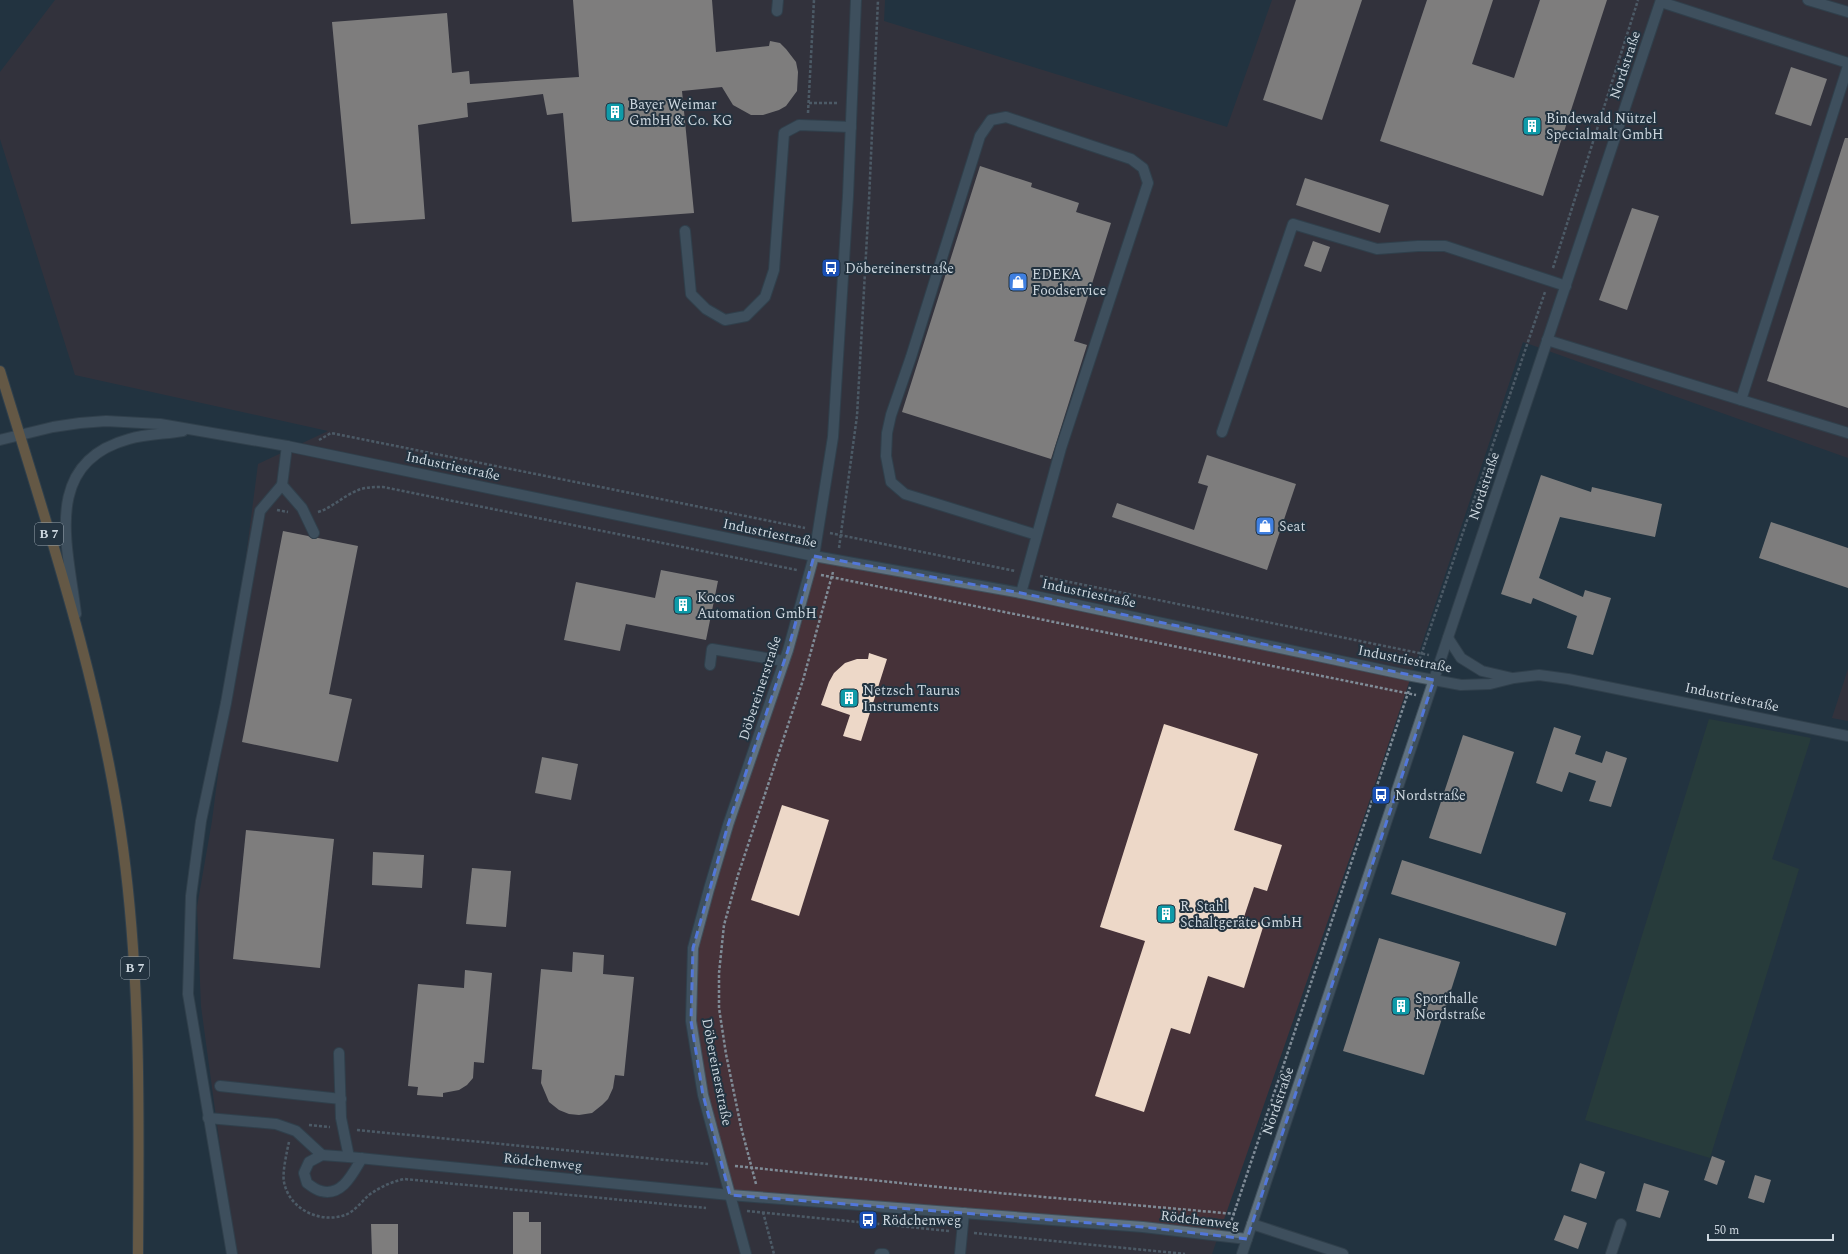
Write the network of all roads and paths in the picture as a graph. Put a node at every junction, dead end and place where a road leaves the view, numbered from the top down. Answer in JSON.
{"nodes":[{"id":1,"x":778,"y":0,"type":"edge"},
{"id":2,"x":814,"y":0,"type":"edge"},
{"id":3,"x":856,"y":0,"type":"edge"},
{"id":4,"x":1638,"y":0,"type":"edge"},
{"id":5,"x":1808,"y":0,"type":"edge"},
{"id":6,"x":1661,"y":1,"type":"edge"},
{"id":7,"x":777,"y":11,"type":"dead end"},
{"id":8,"x":1848,"y":12,"type":"edge"},
{"id":9,"x":1848,"y":63,"type":"edge"},
{"id":10,"x":1848,"y":66,"type":"edge"},
{"id":11,"x":809,"y":103,"type":"junction"},
{"id":12,"x":852,"y":104,"type":"junction"},
{"id":13,"x":808,"y":125,"type":"junction"},
{"id":14,"x":851,"y":127,"type":"junction"},
{"id":15,"x":685,"y":231,"type":"dead end"},
{"id":16,"x":1549,"y":279,"type":"junction"},
{"id":17,"x":1566,"y":286,"type":"junction"},
{"id":18,"x":1547,"y":340,"type":"junction"},
{"id":19,"x":0,"y":371,"type":"edge"},
{"id":20,"x":1741,"y":400,"type":"junction"},
{"id":21,"x":193,"y":430,"type":"junction"},
{"id":22,"x":1222,"y":432,"type":"dead end"},
{"id":23,"x":1848,"y":433,"type":"edge"},
{"id":24,"x":19,"y":435,"type":"junction"},
{"id":25,"x":0,"y":440,"type":"edge"},
{"id":26,"x":314,"y":443,"type":"dead end"},
{"id":27,"x":287,"y":446,"type":"junction"},
{"id":28,"x":282,"y":485,"type":"junction"},
{"id":29,"x":265,"y":505,"type":"junction"},
{"id":30,"x":306,"y":516,"type":"junction"},
{"id":31,"x":818,"y":531,"type":"junction"},
{"id":32,"x":314,"y":533,"type":"dead end"},
{"id":33,"x":1037,"y":535,"type":"junction"},
{"id":34,"x":814,"y":556,"type":"junction"},
{"id":35,"x":810,"y":572,"type":"junction"},
{"id":36,"x":1027,"y":573,"type":"junction"},
{"id":37,"x":1021,"y":593,"type":"junction"},
{"id":38,"x":79,"y":634,"type":"junction"},
{"id":39,"x":1448,"y":638,"type":"junction"},
{"id":40,"x":1421,"y":654,"type":"junction"},
{"id":41,"x":1441,"y":659,"type":"junction"},
{"id":42,"x":784,"y":661,"type":"junction"},
{"id":43,"x":710,"y":665,"type":"dead end"},
{"id":44,"x":1414,"y":676,"type":"junction"},
{"id":45,"x":1514,"y":678,"type":"junction"},
{"id":46,"x":1434,"y":680,"type":"junction"},
{"id":47,"x":1408,"y":693,"type":"junction"},
{"id":48,"x":1428,"y":697,"type":"junction"},
{"id":49,"x":1848,"y":736,"type":"edge"},
{"id":50,"x":339,"y":1053,"type":"dead end"},
{"id":51,"x":220,"y":1086,"type":"dead end"},
{"id":52,"x":341,"y":1099,"type":"junction"},
{"id":53,"x":208,"y":1118,"type":"junction"},
{"id":54,"x":344,"y":1129,"type":"junction"},
{"id":55,"x":296,"y":1131,"type":"junction"},
{"id":56,"x":322,"y":1155,"type":"junction"},
{"id":57,"x":349,"y":1157,"type":"junction"},
{"id":58,"x":362,"y":1158,"type":"junction"},
{"id":59,"x":722,"y":1165,"type":"junction"},
{"id":60,"x":730,"y":1195,"type":"junction"},
{"id":61,"x":710,"y":1208,"type":"dead end"},
{"id":62,"x":734,"y":1210,"type":"junction"},
{"id":63,"x":964,"y":1213,"type":"junction"},
{"id":64,"x":1235,"y":1214,"type":"junction"},
{"id":65,"x":1252,"y":1224,"type":"junction"},
{"id":66,"x":1621,"y":1224,"type":"dead end"},
{"id":67,"x":962,"y":1232,"type":"junction"},
{"id":68,"x":1226,"y":1237,"type":"junction"},
{"id":69,"x":1246,"y":1239,"type":"junction"},
{"id":70,"x":138,"y":1254,"type":"edge"},
{"id":71,"x":232,"y":1254,"type":"edge"},
{"id":72,"x":746,"y":1254,"type":"edge"},
{"id":73,"x":880,"y":1254,"type":"edge"},
{"id":74,"x":884,"y":1254,"type":"edge"},
{"id":75,"x":960,"y":1254,"type":"edge"},
{"id":76,"x":1184,"y":1254,"type":"edge"},
{"id":77,"x":1242,"y":1254,"type":"edge"},
{"id":78,"x":1343,"y":1254,"type":"edge"},
{"id":79,"x":1611,"y":1254,"type":"edge"}],
"edges":[{"from":1,"to":7,"type":"street"},
{"from":2,"to":11,"type":"path"},
{"from":3,"to":12,"type":"street","name":"Döbereinerstraße"},
{"from":4,"to":16,"type":"path"},
{"from":5,"to":8,"type":"street"},
{"from":6,"to":9,"type":"street"},
{"from":6,"to":17,"type":"street","name":"Nordstraße"},
{"from":10,"to":20,"type":"street"},
{"from":11,"to":12,"type":"path"},
{"from":11,"to":13,"type":"path"},
{"from":12,"to":14,"type":"street","name":"Döbereinerstraße"},
{"from":13,"to":14,"type":"street"},
{"from":13,"to":15,"type":"street"},
{"from":14,"to":31,"type":"street","name":"Döbereinerstraße"},
{"from":16,"to":17,"type":"street"},
{"from":16,"to":22,"type":"street"},
{"from":16,"to":40,"type":"path"},
{"from":17,"to":18,"type":"street","name":"Nordstraße"},
{"from":18,"to":20,"type":"street"},
{"from":18,"to":39,"type":"street","name":"Nordstraße"},
{"from":19,"to":24,"type":"main road","number":"B 7"},
{"from":20,"to":23,"type":"street"},
{"from":21,"to":24,"type":"street","name":"Industriestraße"},
{"from":21,"to":27,"type":"street","name":"Industriestraße"},
{"from":21,"to":38,"type":"street"},
{"from":24,"to":25,"type":"street","name":"Industriestraße"},
{"from":24,"to":38,"type":"main road","number":"B 7"},
{"from":26,"to":31,"type":"path"},
{"from":27,"to":28,"type":"street"},
{"from":27,"to":34,"type":"street","name":"Industriestraße"},
{"from":28,"to":29,"type":"street"},
{"from":28,"to":30,"type":"street"},
{"from":29,"to":30,"type":"path"},
{"from":29,"to":53,"type":"street"},
{"from":30,"to":32,"type":"street"},
{"from":30,"to":35,"type":"path"},
{"from":31,"to":34,"type":"street","name":"Döbereinerstraße"},
{"from":31,"to":36,"type":"path"},
{"from":33,"to":33,"type":"street"},
{"from":33,"to":36,"type":"street"},
{"from":34,"to":35,"type":"street","name":"Döbereinerstraße"},
{"from":34,"to":37,"type":"street","name":"Industriestraße"},
{"from":35,"to":42,"type":"street","name":"Döbereinerstraße"},
{"from":35,"to":47,"type":"path"},
{"from":36,"to":37,"type":"street"},
{"from":36,"to":40,"type":"path"},
{"from":37,"to":44,"type":"street","name":"Industriestraße"},
{"from":38,"to":70,"type":"main road","number":"B 7"},
{"from":39,"to":41,"type":"street","name":"Nordstraße"},
{"from":39,"to":45,"type":"street","name":"Industriestraße"},
{"from":40,"to":41,"type":"path"},
{"from":40,"to":44,"type":"path"},
{"from":41,"to":46,"type":"street","name":"Nordstraße"},
{"from":42,"to":43,"type":"street"},
{"from":42,"to":59,"type":"street","name":"Döbereinerstraße"},
{"from":44,"to":46,"type":"street","name":"Industriestraße"},
{"from":44,"to":47,"type":"path"},
{"from":45,"to":46,"type":"street","name":"Industriestraße"},
{"from":45,"to":49,"type":"street","name":"Industriestraße"},
{"from":46,"to":48,"type":"street","name":"Nordstraße"},
{"from":47,"to":48,"type":"path"},
{"from":47,"to":64,"type":"path"},
{"from":48,"to":65,"type":"street","name":"Nordstraße"},
{"from":50,"to":52,"type":"street"},
{"from":51,"to":52,"type":"street"},
{"from":52,"to":54,"type":"street"},
{"from":53,"to":55,"type":"street"},
{"from":53,"to":71,"type":"street"},
{"from":54,"to":55,"type":"path"},
{"from":54,"to":57,"type":"street"},
{"from":54,"to":59,"type":"path"},
{"from":55,"to":56,"type":"street"},
{"from":55,"to":61,"type":"path"},
{"from":56,"to":57,"type":"street","name":"Rödchenweg"},
{"from":56,"to":58,"type":"street"},
{"from":57,"to":58,"type":"street","name":"Rödchenweg"},
{"from":58,"to":60,"type":"street","name":"Rödchenweg"},
{"from":59,"to":60,"type":"street","name":"Döbereinerstraße"},
{"from":59,"to":64,"type":"path"},
{"from":60,"to":62,"type":"street","name":"Döbereinerstraße"},
{"from":60,"to":63,"type":"street","name":"Rödchenweg"},
{"from":62,"to":67,"type":"path"},
{"from":62,"to":72,"type":"street","name":"Döbereinerstraße"},
{"from":63,"to":67,"type":"street"},
{"from":63,"to":68,"type":"street","name":"Rödchenweg"},
{"from":64,"to":68,"type":"path"},
{"from":65,"to":69,"type":"street","name":"Nordstraße"},
{"from":65,"to":78,"type":"street","name":"Rödchenweg"},
{"from":66,"to":79,"type":"street"},
{"from":67,"to":75,"type":"street"},
{"from":67,"to":76,"type":"path"},
{"from":68,"to":69,"type":"street","name":"Rödchenweg"},
{"from":69,"to":77,"type":"street","name":"Nordstraße"},
{"from":73,"to":74,"type":"street"}]}
